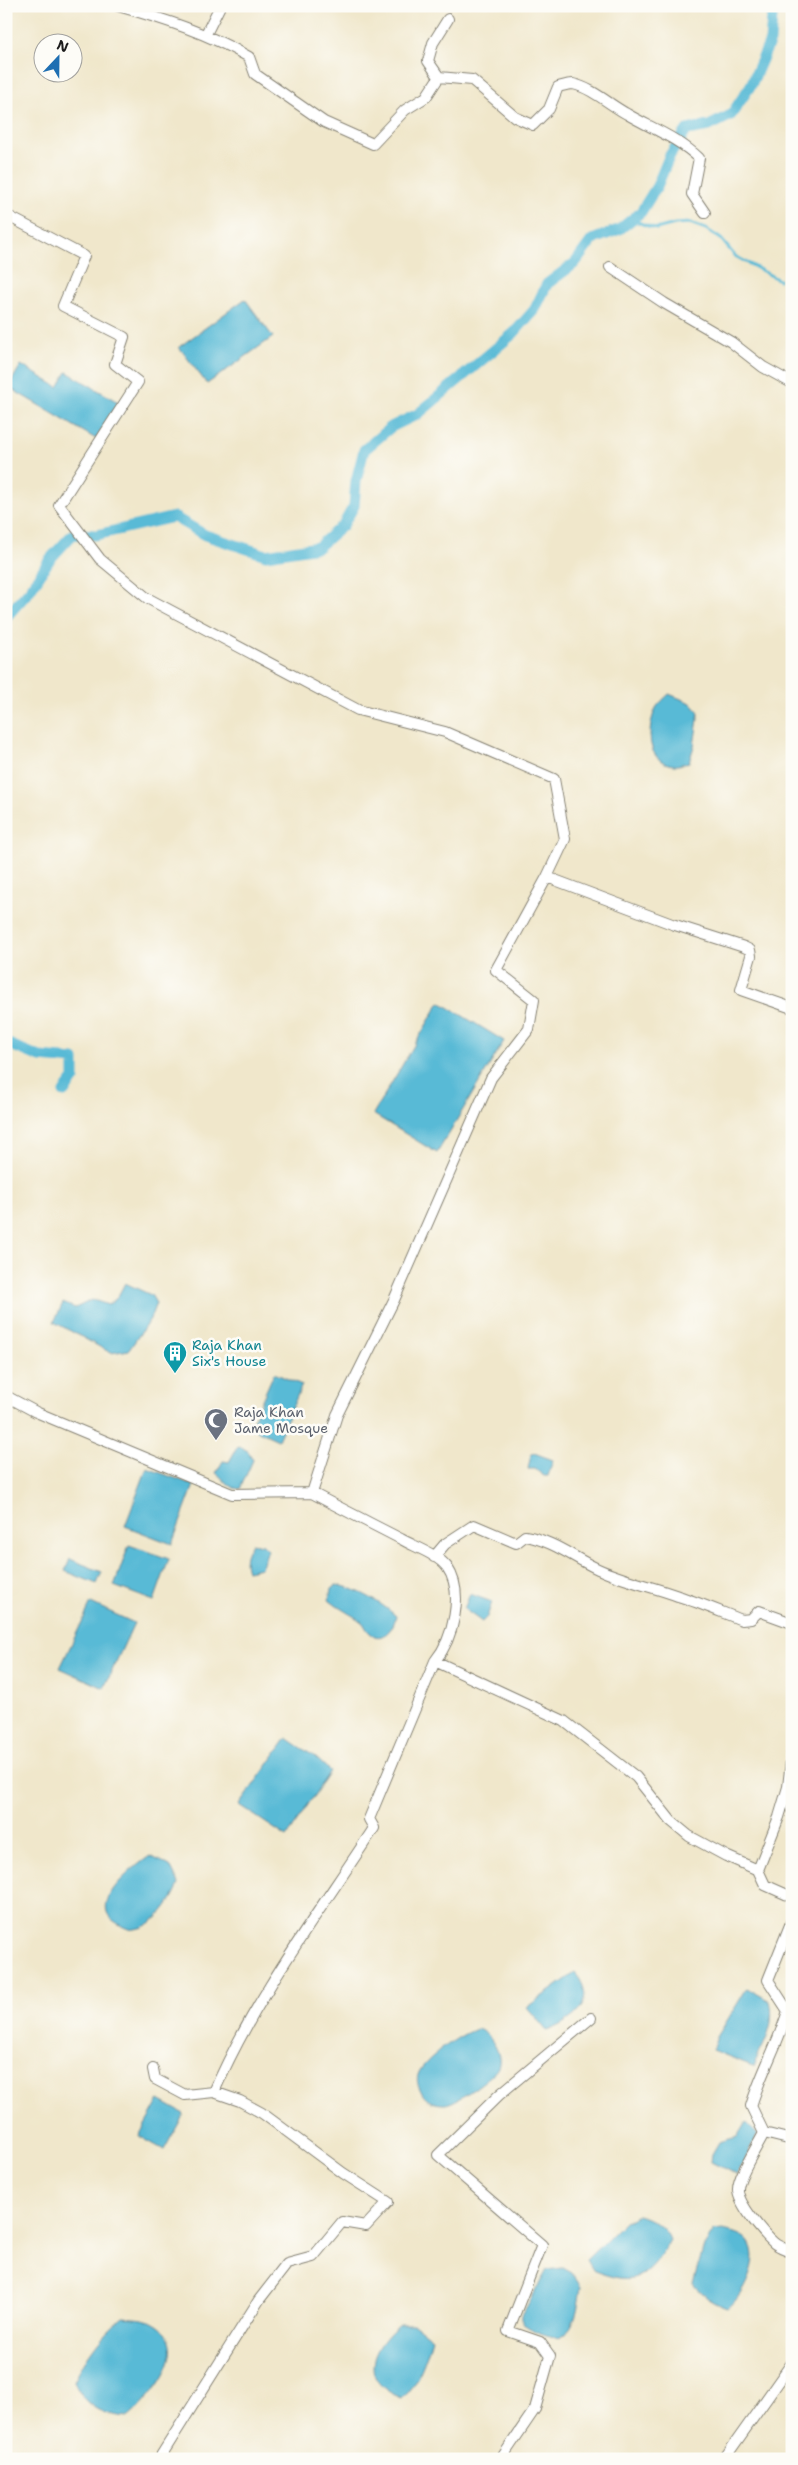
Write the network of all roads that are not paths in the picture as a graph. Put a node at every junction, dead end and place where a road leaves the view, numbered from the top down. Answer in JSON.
{"nodes":[{"id":1,"x":118,"y":6,"type":"edge"},
{"id":2,"x":220,"y":6,"type":"edge"},
{"id":3,"x":448,"y":19,"type":"dead end"},
{"id":4,"x":206,"y":34,"type":"junction"},
{"id":5,"x":439,"y":77,"type":"junction"},
{"id":6,"x":705,"y":213,"type":"dead end"},
{"id":7,"x":6,"y":215,"type":"edge"},
{"id":8,"x":610,"y":267,"type":"dead end"},
{"id":9,"x":792,"y":383,"type":"edge"},
{"id":10,"x":547,"y":877,"type":"junction"},
{"id":11,"x":792,"y":1008,"type":"edge"},
{"id":12,"x":6,"y":1396,"type":"edge"},
{"id":13,"x":312,"y":1493,"type":"junction"},
{"id":14,"x":434,"y":1557,"type":"junction"},
{"id":15,"x":792,"y":1623,"type":"edge"},
{"id":16,"x":435,"y":1661,"type":"junction"},
{"id":17,"x":792,"y":1752,"type":"edge"},
{"id":18,"x":758,"y":1870,"type":"junction"},
{"id":19,"x":792,"y":1897,"type":"edge"},
{"id":20,"x":792,"y":1920,"type":"edge"},
{"id":21,"x":591,"y":2018,"type":"dead end"},
{"id":22,"x":153,"y":2068,"type":"dead end"},
{"id":23,"x":214,"y":2092,"type":"junction"},
{"id":24,"x":764,"y":2133,"type":"junction"},
{"id":25,"x":792,"y":2140,"type":"edge"},
{"id":26,"x":792,"y":2252,"type":"edge"},
{"id":27,"x":792,"y":2363,"type":"edge"},
{"id":28,"x":159,"y":2459,"type":"edge"},
{"id":29,"x":501,"y":2459,"type":"edge"},
{"id":30,"x":724,"y":2459,"type":"edge"}],
"edges":[{"from":1,"to":4,"type":"street"},
{"from":2,"to":4,"type":"street"},
{"from":3,"to":5,"type":"street"},
{"from":4,"to":5,"type":"street"},
{"from":5,"to":6,"type":"street"},
{"from":7,"to":10,"type":"street"},
{"from":8,"to":9,"type":"street"},
{"from":10,"to":11,"type":"street"},
{"from":10,"to":13,"type":"street"},
{"from":12,"to":13,"type":"street"},
{"from":13,"to":14,"type":"street"},
{"from":14,"to":15,"type":"street"},
{"from":14,"to":16,"type":"street"},
{"from":16,"to":18,"type":"street"},
{"from":16,"to":23,"type":"street"},
{"from":17,"to":18,"type":"street"},
{"from":18,"to":19,"type":"street"},
{"from":20,"to":24,"type":"street"},
{"from":21,"to":29,"type":"street"},
{"from":22,"to":23,"type":"street"},
{"from":23,"to":28,"type":"street"},
{"from":24,"to":25,"type":"street"},
{"from":24,"to":26,"type":"street"},
{"from":27,"to":30,"type":"street"}]}
